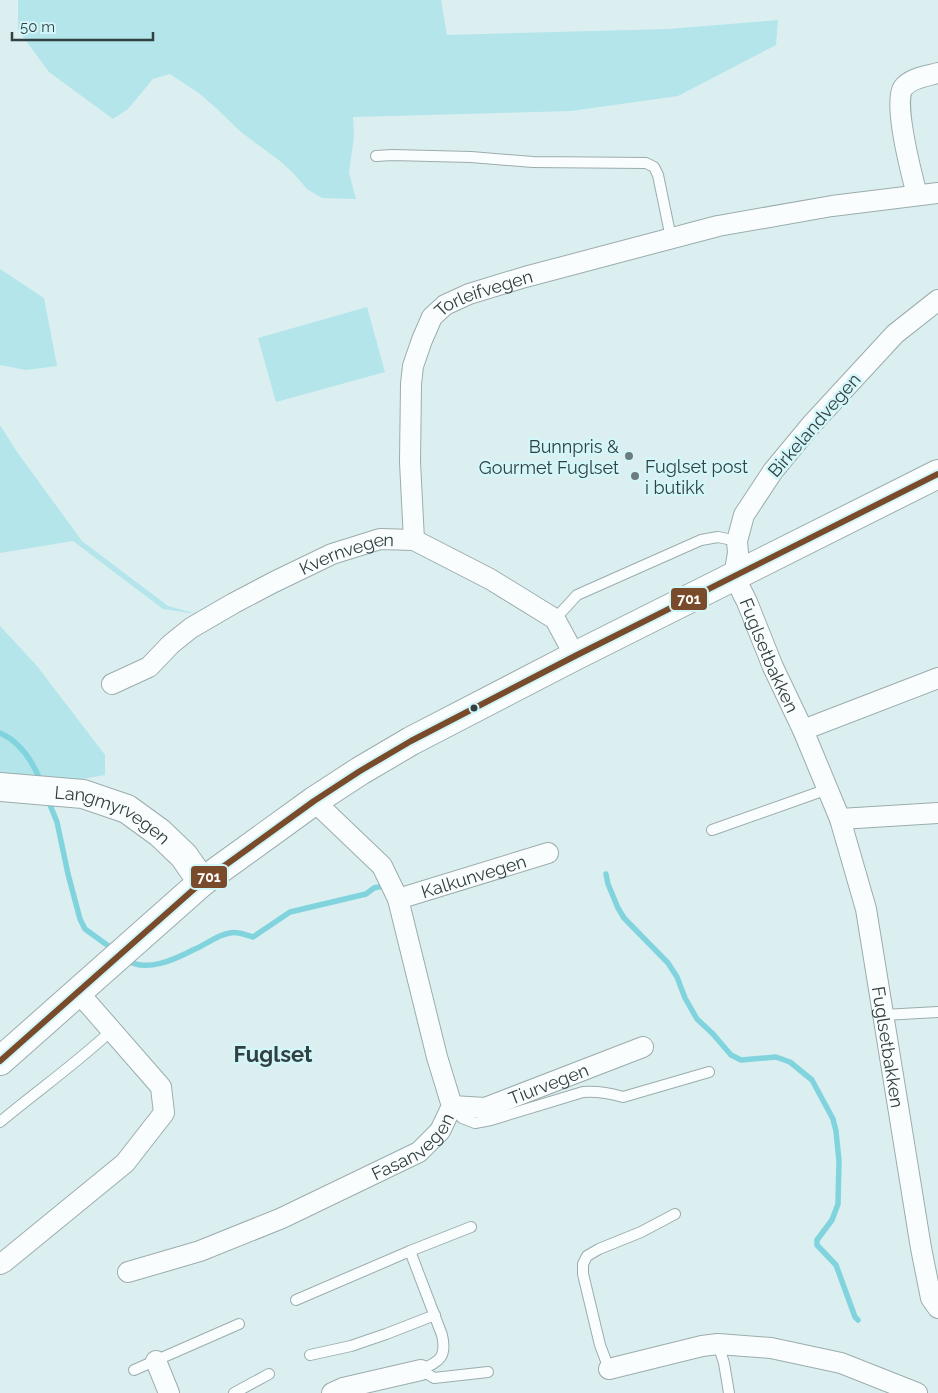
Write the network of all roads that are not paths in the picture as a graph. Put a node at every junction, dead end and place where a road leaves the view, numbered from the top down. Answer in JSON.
{"nodes":[{"id":1,"x":938,"y":73,"type":"edge"},
{"id":2,"x":376,"y":156,"type":"dead end"},
{"id":3,"x":938,"y":193,"type":"edge"},
{"id":4,"x":917,"y":195,"type":"junction"},
{"id":5,"x":671,"y":238,"type":"junction"},
{"id":6,"x":938,"y":300,"type":"edge"},
{"id":7,"x":938,"y":474,"type":"edge"},
{"id":8,"x":414,"y":540,"type":"junction"},
{"id":9,"x":737,"y":541,"type":"junction"},
{"id":10,"x":734,"y":576,"type":"junction"},
{"id":11,"x":555,"y":619,"type":"junction"},
{"id":12,"x":575,"y":656,"type":"junction"},
{"id":13,"x":938,"y":678,"type":"edge"},
{"id":14,"x":112,"y":684,"type":"dead end"},
{"id":15,"x":803,"y":730,"type":"junction"},
{"id":16,"x":0,"y":788,"type":"edge"},
{"id":17,"x":828,"y":790,"type":"junction"},
{"id":18,"x":314,"y":801,"type":"junction"},
{"id":19,"x":938,"y":813,"type":"edge"},
{"id":20,"x":840,"y":819,"type":"junction"},
{"id":21,"x":712,"y":830,"type":"dead end"},
{"id":22,"x":548,"y":853,"type":"dead end"},
{"id":23,"x":202,"y":882,"type":"junction"},
{"id":24,"x":398,"y":899,"type":"junction"},
{"id":25,"x":78,"y":992,"type":"junction"},
{"id":26,"x":938,"y":1012,"type":"edge"},
{"id":27,"x":883,"y":1015,"type":"junction"},
{"id":28,"x":112,"y":1030,"type":"junction"},
{"id":29,"x":643,"y":1047,"type":"dead end"},
{"id":30,"x":0,"y":1061,"type":"edge"},
{"id":31,"x":709,"y":1072,"type":"dead end"},
{"id":32,"x":452,"y":1106,"type":"junction"},
{"id":33,"x":0,"y":1122,"type":"edge"},
{"id":34,"x":676,"y":1214,"type":"dead end"},
{"id":35,"x":472,"y":1227,"type":"dead end"},
{"id":36,"x":410,"y":1251,"type":"junction"},
{"id":37,"x":0,"y":1264,"type":"edge"},
{"id":38,"x":128,"y":1272,"type":"dead end"},
{"id":39,"x":296,"y":1300,"type":"dead end"},
{"id":40,"x":938,"y":1308,"type":"edge"},
{"id":41,"x":435,"y":1315,"type":"junction"},
{"id":42,"x":239,"y":1324,"type":"dead end"},
{"id":43,"x":718,"y":1344,"type":"junction"},
{"id":44,"x":310,"y":1355,"type":"dead end"},
{"id":45,"x":156,"y":1361,"type":"junction"},
{"id":46,"x":609,"y":1369,"type":"joint"},
{"id":47,"x":134,"y":1370,"type":"dead end"},
{"id":48,"x":421,"y":1370,"type":"junction"},
{"id":49,"x":488,"y":1372,"type":"dead end"},
{"id":50,"x":268,"y":1374,"type":"dead end"},
{"id":51,"x":169,"y":1393,"type":"edge"},
{"id":52,"x":234,"y":1393,"type":"edge"},
{"id":53,"x":332,"y":1393,"type":"edge"},
{"id":54,"x":729,"y":1393,"type":"edge"},
{"id":55,"x":917,"y":1393,"type":"edge"}],
"edges":[{"from":1,"to":4,"type":"street"},
{"from":2,"to":5,"type":"lane"},
{"from":3,"to":4,"type":"street","name":"Torleifvegen"},
{"from":4,"to":5,"type":"street","name":"Torleifvegen"},
{"from":5,"to":8,"type":"street","name":"Torleifvegen"},
{"from":6,"to":9,"type":"street","name":"Birkelandvegen"},
{"from":7,"to":10,"type":"main road"},
{"from":8,"to":11,"type":"street","name":"Kvernvegen"},
{"from":8,"to":14,"type":"street","name":"Kvernvegen"},
{"from":9,"to":10,"type":"street","name":"Birkelandvegen"},
{"from":9,"to":11,"type":"lane"},
{"from":10,"to":12,"type":"main road"},
{"from":10,"to":15,"type":"street","name":"Fuglsetbakken"},
{"from":11,"to":12,"type":"street","name":"Kvernvegen"},
{"from":12,"to":18,"type":"main road"},
{"from":13,"to":15,"type":"street"},
{"from":15,"to":17,"type":"street","name":"Fuglsetbakken"},
{"from":16,"to":23,"type":"main road","name":"Langmyrvegen"},
{"from":17,"to":20,"type":"street","name":"Fuglsetbakken"},
{"from":17,"to":21,"type":"lane"},
{"from":18,"to":23,"type":"main road"},
{"from":18,"to":24,"type":"street","name":"Fasanvegen"},
{"from":19,"to":20,"type":"street"},
{"from":20,"to":27,"type":"street","name":"Fuglsetbakken"},
{"from":22,"to":24,"type":"street","name":"Kalkunvegen"},
{"from":23,"to":25,"type":"main road"},
{"from":24,"to":32,"type":"street","name":"Fasanvegen"},
{"from":25,"to":28,"type":"street"},
{"from":25,"to":30,"type":"main road"},
{"from":26,"to":27,"type":"lane"},
{"from":27,"to":40,"type":"street","name":"Fuglsetbakken"},
{"from":28,"to":33,"type":"lane"},
{"from":28,"to":37,"type":"street"},
{"from":29,"to":32,"type":"street","name":"Tiurvegen"},
{"from":31,"to":32,"type":"lane"},
{"from":32,"to":38,"type":"street","name":"Fasanvegen"},
{"from":34,"to":46,"type":"lane"},
{"from":35,"to":36,"type":"lane"},
{"from":36,"to":39,"type":"lane"},
{"from":36,"to":41,"type":"lane"},
{"from":41,"to":44,"type":"lane"},
{"from":41,"to":48,"type":"lane"},
{"from":42,"to":45,"type":"lane"},
{"from":43,"to":46,"type":"street"},
{"from":43,"to":54,"type":"lane"},
{"from":43,"to":55,"type":"street"},
{"from":45,"to":47,"type":"lane"},
{"from":45,"to":51,"type":"street"},
{"from":48,"to":49,"type":"lane"},
{"from":48,"to":53,"type":"street"},
{"from":50,"to":52,"type":"lane"}]}
